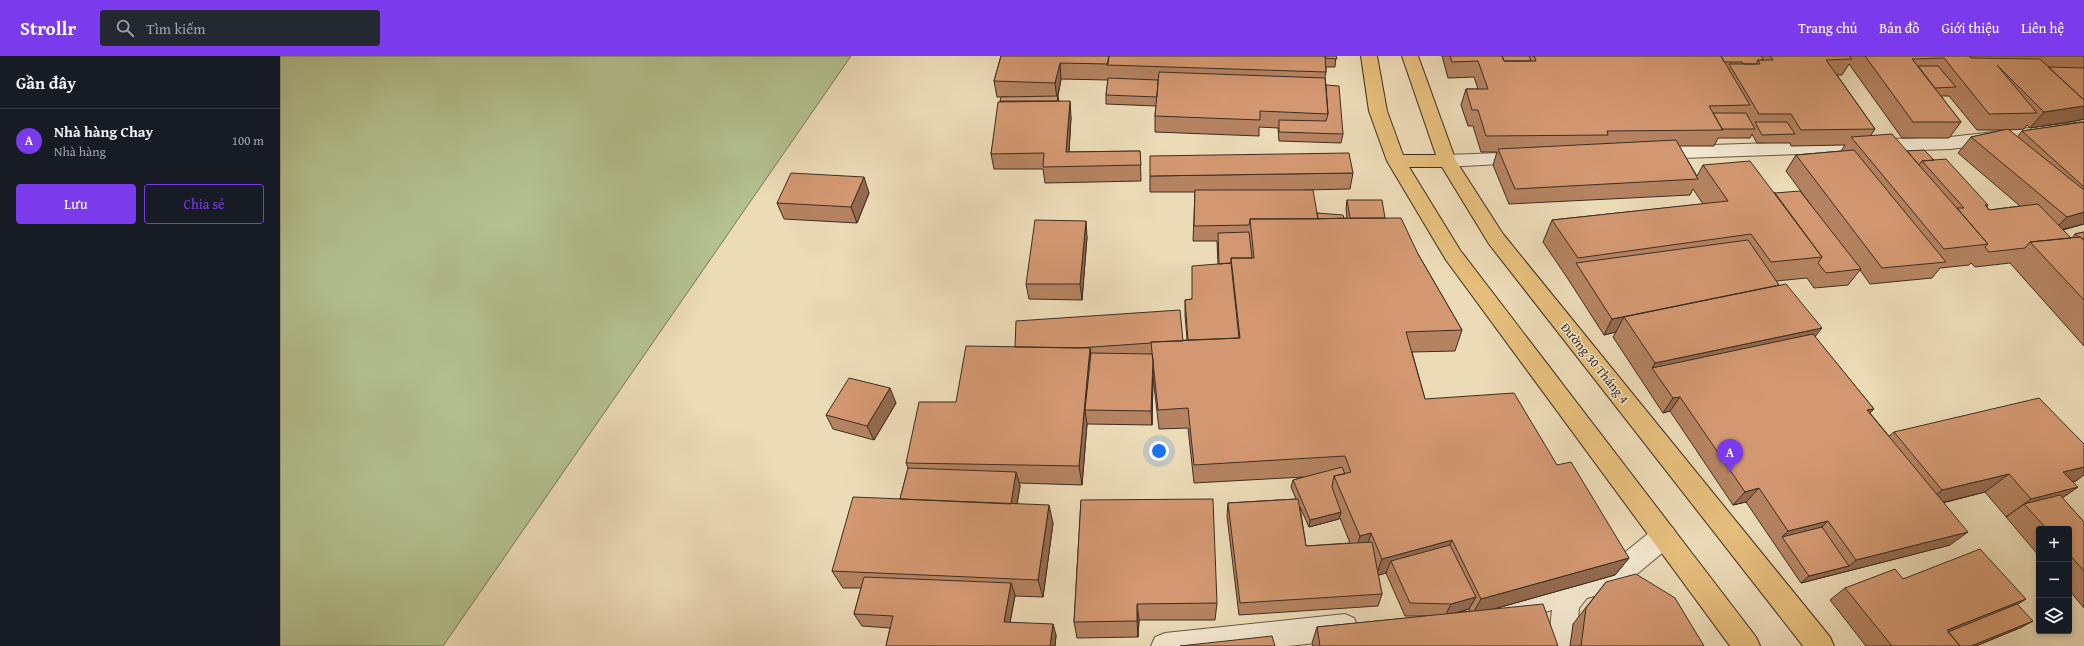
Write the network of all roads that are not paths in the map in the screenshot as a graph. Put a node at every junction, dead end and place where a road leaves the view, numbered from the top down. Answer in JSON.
{"nodes":[{"id":1,"x":1369,"y":56,"type":"edge"},
{"id":2,"x":1410,"y":56,"type":"edge"},
{"id":3,"x":2084,"y":128,"type":"edge"},
{"id":4,"x":1634,"y":153,"type":"edge"},
{"id":5,"x":1540,"y":157,"type":"edge"},
{"id":6,"x":1396,"y":161,"type":"junction"},
{"id":7,"x":1446,"y":161,"type":"junction"},
{"id":8,"x":1664,"y":536,"type":"junction"},
{"id":9,"x":1566,"y":604,"type":"junction"},
{"id":10,"x":1480,"y":615,"type":"edge"},
{"id":11,"x":1373,"y":626,"type":"edge"},
{"id":12,"x":1165,"y":646,"type":"edge"},
{"id":13,"x":1562,"y":646,"type":"edge"},
{"id":14,"x":1746,"y":646,"type":"edge"},
{"id":15,"x":1820,"y":646,"type":"edge"}],
"edges":[{"from":1,"to":6,"type":"main road"},
{"from":2,"to":7,"type":"main road","name":"Đường 30 Tháng 4"},
{"from":3,"to":4,"type":"street"},
{"from":5,"to":7,"type":"street"},
{"from":6,"to":7,"type":"main road"},
{"from":6,"to":8,"type":"main road"},
{"from":7,"to":15,"type":"main road","name":"Đường 30 Tháng 4"},
{"from":8,"to":9,"type":"street"},
{"from":8,"to":14,"type":"main road"},
{"from":9,"to":10,"type":"street"},
{"from":9,"to":13,"type":"street"},
{"from":11,"to":12,"type":"street"}]}
